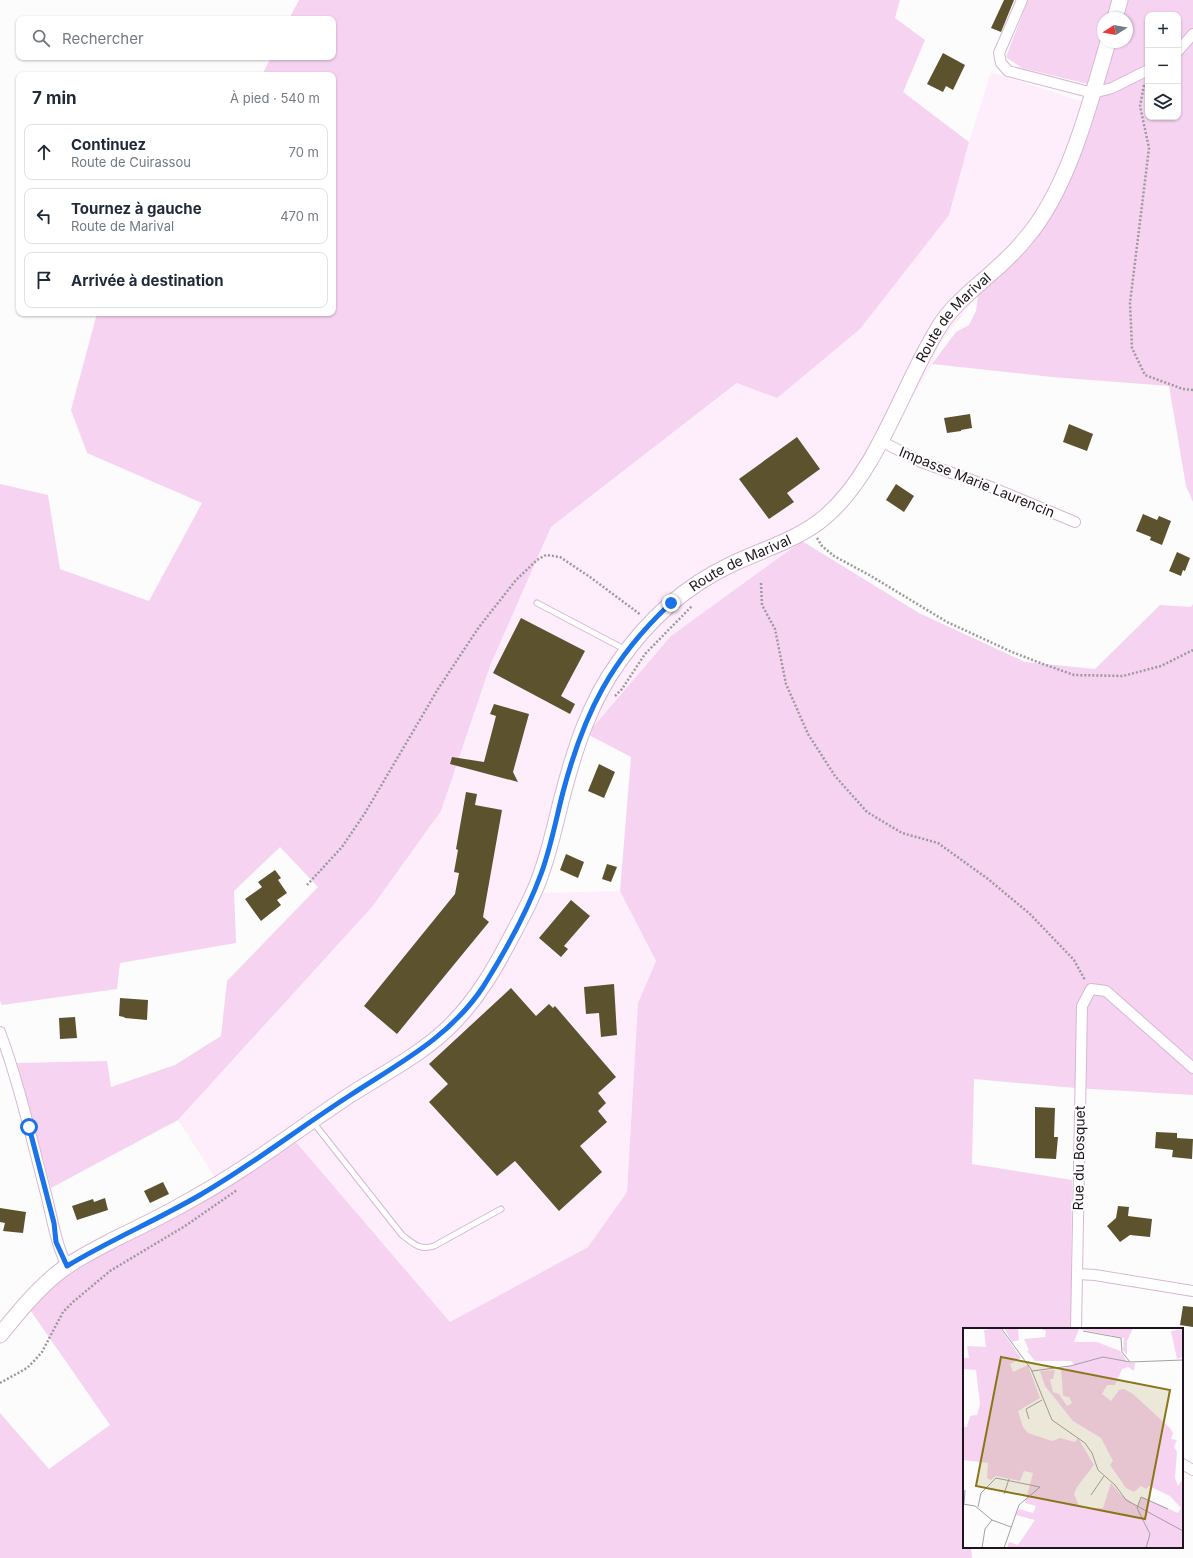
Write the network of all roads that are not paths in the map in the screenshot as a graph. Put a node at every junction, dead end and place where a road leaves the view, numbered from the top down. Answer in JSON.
{"nodes":[{"id":1,"x":1022,"y":0,"type":"edge"},
{"id":2,"x":1120,"y":0,"type":"edge"},
{"id":3,"x":1117,"y":12,"type":"edge"},
{"id":4,"x":1193,"y":34,"type":"edge"},
{"id":5,"x":1106,"y":48,"type":"edge"},
{"id":6,"x":1181,"y":48,"type":"edge"},
{"id":7,"x":1145,"y":71,"type":"edge"},
{"id":8,"x":1093,"y":93,"type":"junction"},
{"id":9,"x":881,"y":441,"type":"junction"},
{"id":10,"x":1075,"y":522,"type":"dead end"},
{"id":11,"x":537,"y":603,"type":"dead end"},
{"id":12,"x":627,"y":650,"type":"junction"},
{"id":13,"x":0,"y":1032,"type":"edge"},
{"id":14,"x":1193,"y":1068,"type":"edge"},
{"id":15,"x":312,"y":1121,"type":"junction"},
{"id":16,"x":501,"y":1209,"type":"dead end"},
{"id":17,"x":67,"y":1266,"type":"junction"},
{"id":18,"x":1077,"y":1274,"type":"junction"},
{"id":19,"x":1193,"y":1291,"type":"edge"},
{"id":20,"x":1076,"y":1328,"type":"edge"},
{"id":21,"x":0,"y":1335,"type":"edge"},
{"id":22,"x":1183,"y":1465,"type":"edge"},
{"id":23,"x":1193,"y":1470,"type":"edge"}],
"edges":[{"from":1,"to":8,"type":"street"},
{"from":2,"to":3,"type":"main road"},
{"from":4,"to":6,"type":"street"},
{"from":5,"to":8,"type":"main road","name":"Route de Marival"},
{"from":7,"to":8,"type":"street"},
{"from":8,"to":9,"type":"main road","name":"Route de Marival"},
{"from":9,"to":10,"type":"street","name":"Impasse Marie Laurencin"},
{"from":9,"to":12,"type":"main road","name":"Route de Marival"},
{"from":11,"to":12,"type":"lane"},
{"from":12,"to":15,"type":"main road","name":"Route de Marival"},
{"from":13,"to":17,"type":"street"},
{"from":14,"to":18,"type":"street","name":"Rue du Bosquet"},
{"from":15,"to":16,"type":"lane"},
{"from":15,"to":17,"type":"main road","name":"Route de Marival"},
{"from":17,"to":21,"type":"main road","name":"Route de Marival"},
{"from":18,"to":19,"type":"street"},
{"from":18,"to":20,"type":"street","name":"Rue du Bosquet"},
{"from":22,"to":23,"type":"street"}]}
